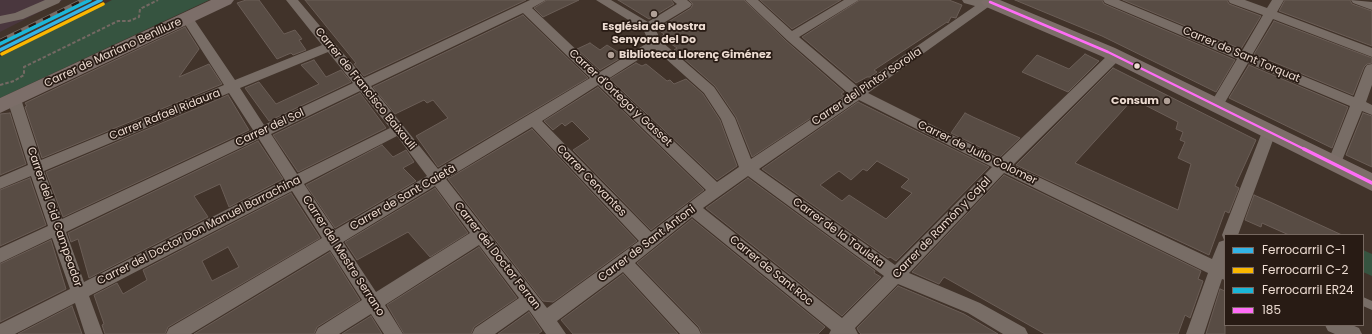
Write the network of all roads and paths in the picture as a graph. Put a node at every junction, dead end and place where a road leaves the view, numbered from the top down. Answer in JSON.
{"nodes":[{"id":1,"x":55,"y":0,"type":"edge"},
{"id":2,"x":158,"y":0,"type":"edge"},
{"id":3,"x":225,"y":0,"type":"edge"},
{"id":4,"x":292,"y":0,"type":"edge"},
{"id":5,"x":540,"y":0,"type":"edge"},
{"id":6,"x":602,"y":0,"type":"edge"},
{"id":7,"x":751,"y":0,"type":"edge"},
{"id":8,"x":853,"y":0,"type":"edge"},
{"id":9,"x":968,"y":0,"type":"edge"},
{"id":10,"x":1109,"y":0,"type":"edge"},
{"id":11,"x":1234,"y":0,"type":"edge"},
{"id":12,"x":1278,"y":0,"type":"edge"},
{"id":13,"x":1357,"y":0,"type":"edge"},
{"id":14,"x":682,"y":2,"type":"edge"},
{"id":15,"x":989,"y":2,"type":"edge"},
{"id":16,"x":1372,"y":6,"type":"edge"},
{"id":17,"x":524,"y":7,"type":"junction"},
{"id":18,"x":1270,"y":14,"type":"junction"},
{"id":19,"x":187,"y":18,"type":"junction"},
{"id":20,"x":0,"y":20,"type":"edge"},
{"id":21,"x":648,"y":27,"type":"junction"},
{"id":22,"x":791,"y":37,"type":"junction"},
{"id":23,"x":656,"y":43,"type":"junction"},
{"id":24,"x":330,"y":46,"type":"junction"},
{"id":25,"x":1372,"y":54,"type":"edge"},
{"id":26,"x":1115,"y":56,"type":"junction"},
{"id":27,"x":1245,"y":56,"type":"junction"},
{"id":28,"x":1372,"y":68,"type":"edge"},
{"id":29,"x":601,"y":79,"type":"junction"},
{"id":30,"x":362,"y":84,"type":"junction"},
{"id":31,"x":0,"y":85,"type":"edge"},
{"id":32,"x":232,"y":87,"type":"junction"},
{"id":33,"x":858,"y":94,"type":"junction"},
{"id":34,"x":7,"y":102,"type":"edge"},
{"id":35,"x":1358,"y":104,"type":"junction"},
{"id":36,"x":1216,"y":106,"type":"junction"},
{"id":37,"x":1372,"y":110,"type":"edge"},
{"id":38,"x":533,"y":120,"type":"junction"},
{"id":39,"x":399,"y":129,"type":"junction"},
{"id":40,"x":261,"y":132,"type":"junction"},
{"id":41,"x":1269,"y":132,"type":"junction"},
{"id":42,"x":1334,"y":164,"type":"junction"},
{"id":43,"x":1002,"y":166,"type":"junction"},
{"id":44,"x":36,"y":168,"type":"junction"},
{"id":45,"x":747,"y":168,"type":"junction"},
{"id":46,"x":436,"y":178,"type":"junction"},
{"id":47,"x":294,"y":182,"type":"junction"},
{"id":48,"x":0,"y":183,"type":"edge"},
{"id":49,"x":1372,"y":183,"type":"edge"},
{"id":50,"x":716,"y":190,"type":"junction"},
{"id":51,"x":692,"y":209,"type":"junction"},
{"id":52,"x":58,"y":229,"type":"junction"},
{"id":53,"x":1230,"y":234,"type":"edge"},
{"id":54,"x":482,"y":235,"type":"junction"},
{"id":55,"x":333,"y":239,"type":"junction"},
{"id":56,"x":650,"y":241,"type":"junction"},
{"id":57,"x":1224,"y":253,"type":"edge"},
{"id":58,"x":0,"y":256,"type":"edge"},
{"id":59,"x":624,"y":262,"type":"junction"},
{"id":60,"x":1221,"y":271,"type":"edge"},
{"id":61,"x":896,"y":275,"type":"junction"},
{"id":62,"x":80,"y":292,"type":"junction"},
{"id":63,"x":531,"y":299,"type":"junction"},
{"id":64,"x":374,"y":303,"type":"junction"},
{"id":65,"x":546,"y":319,"type":"junction"},
{"id":66,"x":1336,"y":326,"type":"edge"},
{"id":67,"x":843,"y":332,"type":"edge"},
{"id":68,"x":0,"y":333,"type":"edge"},
{"id":69,"x":94,"y":334,"type":"edge"},
{"id":70,"x":175,"y":334,"type":"edge"},
{"id":71,"x":324,"y":334,"type":"edge"},
{"id":72,"x":394,"y":334,"type":"edge"},
{"id":73,"x":481,"y":334,"type":"edge"},
{"id":74,"x":558,"y":334,"type":"edge"},
{"id":75,"x":692,"y":334,"type":"edge"},
{"id":76,"x":1019,"y":334,"type":"edge"},
{"id":77,"x":1195,"y":334,"type":"edge"},
{"id":78,"x":1353,"y":334,"type":"edge"}],
"edges":[{"from":1,"to":20,"type":"street"},
{"from":2,"to":31,"type":"path"},
{"from":3,"to":19,"type":"street","name":"Carrer de Mariano Benlliure"},
{"from":4,"to":24,"type":"street","name":"Carrer de Francisco Baixauli"},
{"from":5,"to":17,"type":"street","name":"Carrer del Sol"},
{"from":6,"to":21,"type":"street"},
{"from":7,"to":22,"type":"street","name":"Carrer de Julio Colomer"},
{"from":8,"to":22,"type":"street"},
{"from":9,"to":15,"type":"street"},
{"from":10,"to":27,"type":"street","name":"Carrer de Sant Torquat"},
{"from":11,"to":18,"type":"street"},
{"from":12,"to":18,"type":"street"},
{"from":13,"to":16,"type":"street"},
{"from":14,"to":21,"type":"street"},
{"from":15,"to":26,"type":"street"},
{"from":15,"to":33,"type":"street","name":"Carrer del Pintor Sorolla"},
{"from":17,"to":29,"type":"street","name":"Carrer d'Ortega y Gasset"},
{"from":17,"to":30,"type":"street","name":"Carrer del Sol"},
{"from":18,"to":25,"type":"street"},
{"from":18,"to":27,"type":"street"},
{"from":19,"to":32,"type":"street","name":"Carrer del Mestre Serrano"},
{"from":19,"to":34,"type":"street","name":"Carrer de Mariano Benlliure"},
{"from":21,"to":23,"type":"street"},
{"from":22,"to":33,"type":"street","name":"Carrer de Julio Colomer"},
{"from":23,"to":29,"type":"street","name":"Carrer de Sant Caietà"},
{"from":23,"to":45,"type":"street"},
{"from":24,"to":30,"type":"street","name":"Carrer de Francisco Baixauli"},
{"from":24,"to":32,"type":"street","name":"Carrer Rafael Ridaura"},
{"from":26,"to":36,"type":"street"},
{"from":26,"to":43,"type":"street","name":"Carrer de Ramón y Cajal"},
{"from":27,"to":35,"type":"street","name":"Carrer de Sant Torquat"},
{"from":27,"to":36,"type":"street"},
{"from":28,"to":35,"type":"street"},
{"from":29,"to":38,"type":"street","name":"Carrer de Sant Caietà"},
{"from":29,"to":50,"type":"street","name":"Carrer d'Ortega y Gasset"},
{"from":30,"to":39,"type":"street","name":"Carrer de Francisco Baixauli"},
{"from":30,"to":40,"type":"street","name":"Carrer del Sol"},
{"from":32,"to":40,"type":"street","name":"Carrer del Mestre Serrano"},
{"from":32,"to":44,"type":"street","name":"Carrer Rafael Ridaura"},
{"from":33,"to":43,"type":"street","name":"Carrer de Julio Colomer"},
{"from":33,"to":45,"type":"street","name":"Carrer del Pintor Sorolla"},
{"from":34,"to":44,"type":"street","name":"Carrer del Cid Campeador"},
{"from":35,"to":37,"type":"street","name":"Carrer de Sant Torquat"},
{"from":35,"to":42,"type":"street"},
{"from":36,"to":41,"type":"street"},
{"from":38,"to":46,"type":"street","name":"Carrer de Sant Caietà"},
{"from":38,"to":56,"type":"street","name":"Carrer Cervantes"},
{"from":39,"to":46,"type":"street","name":"Carrer de Francisco Baixauli"},
{"from":39,"to":47,"type":"street","name":"Carrer del Doctor Don Manuel Barrachina"},
{"from":40,"to":47,"type":"street","name":"Carrer del Mestre Serrano"},
{"from":40,"to":52,"type":"street","name":"Carrer del Sol"},
{"from":41,"to":42,"type":"street"},
{"from":41,"to":53,"type":"street"},
{"from":42,"to":49,"type":"street"},
{"from":43,"to":60,"type":"street","name":"Carrer de Julio Colomer"},
{"from":43,"to":61,"type":"street","name":"Carrer de Ramón y Cajal"},
{"from":44,"to":48,"type":"street","name":"Carrer Rafael Ridaura"},
{"from":44,"to":52,"type":"street","name":"Carrer del Cid Campeador"},
{"from":45,"to":50,"type":"street","name":"Carrer de Sant Antoni"},
{"from":45,"to":61,"type":"street","name":"Carrer de la Tauleta"},
{"from":46,"to":54,"type":"street","name":"Carrer del Doctor Ferran"},
{"from":46,"to":55,"type":"street","name":"Carrer de Sant Caietà"},
{"from":47,"to":55,"type":"street","name":"Carrer del Mestre Serrano"},
{"from":47,"to":62,"type":"street","name":"Carrer del Doctor Don Manuel Barrachina"},
{"from":50,"to":51,"type":"street","name":"Carrer de Sant Antoni"},
{"from":51,"to":56,"type":"street","name":"Carrer de Sant Antoni"},
{"from":51,"to":67,"type":"street","name":"Carrer de Sant Roc"},
{"from":52,"to":58,"type":"street","name":"Carrer del Sol"},
{"from":52,"to":62,"type":"street","name":"Carrer del Cid Campeador"},
{"from":54,"to":63,"type":"street","name":"Carrer del Doctor Ferran"},
{"from":54,"to":64,"type":"street"},
{"from":55,"to":64,"type":"street","name":"Carrer del Mestre Serrano"},
{"from":55,"to":70,"type":"street","name":"Carrer de Sant Caietà"},
{"from":56,"to":59,"type":"street","name":"Carrer de Sant Antoni"},
{"from":57,"to":60,"type":"street"},
{"from":59,"to":65,"type":"street","name":"Carrer de Sant Antoni"},
{"from":59,"to":75,"type":"street"},
{"from":60,"to":77,"type":"street"},
{"from":61,"to":67,"type":"street","name":"Carrer de Ramón y Cajal"},
{"from":61,"to":76,"type":"street","name":"Carrer de la Tauleta"},
{"from":62,"to":68,"type":"street","name":"Carrer del Doctor Don Manuel Barrachina"},
{"from":62,"to":69,"type":"street","name":"Carrer del Cid Campeador"},
{"from":63,"to":65,"type":"street","name":"Carrer del Doctor Ferran"},
{"from":63,"to":73,"type":"street"},
{"from":64,"to":71,"type":"street"},
{"from":64,"to":72,"type":"street","name":"Carrer del Mestre Serrano"},
{"from":65,"to":74,"type":"street","name":"Carrer del Doctor Ferran"},
{"from":66,"to":78,"type":"street"}]}
